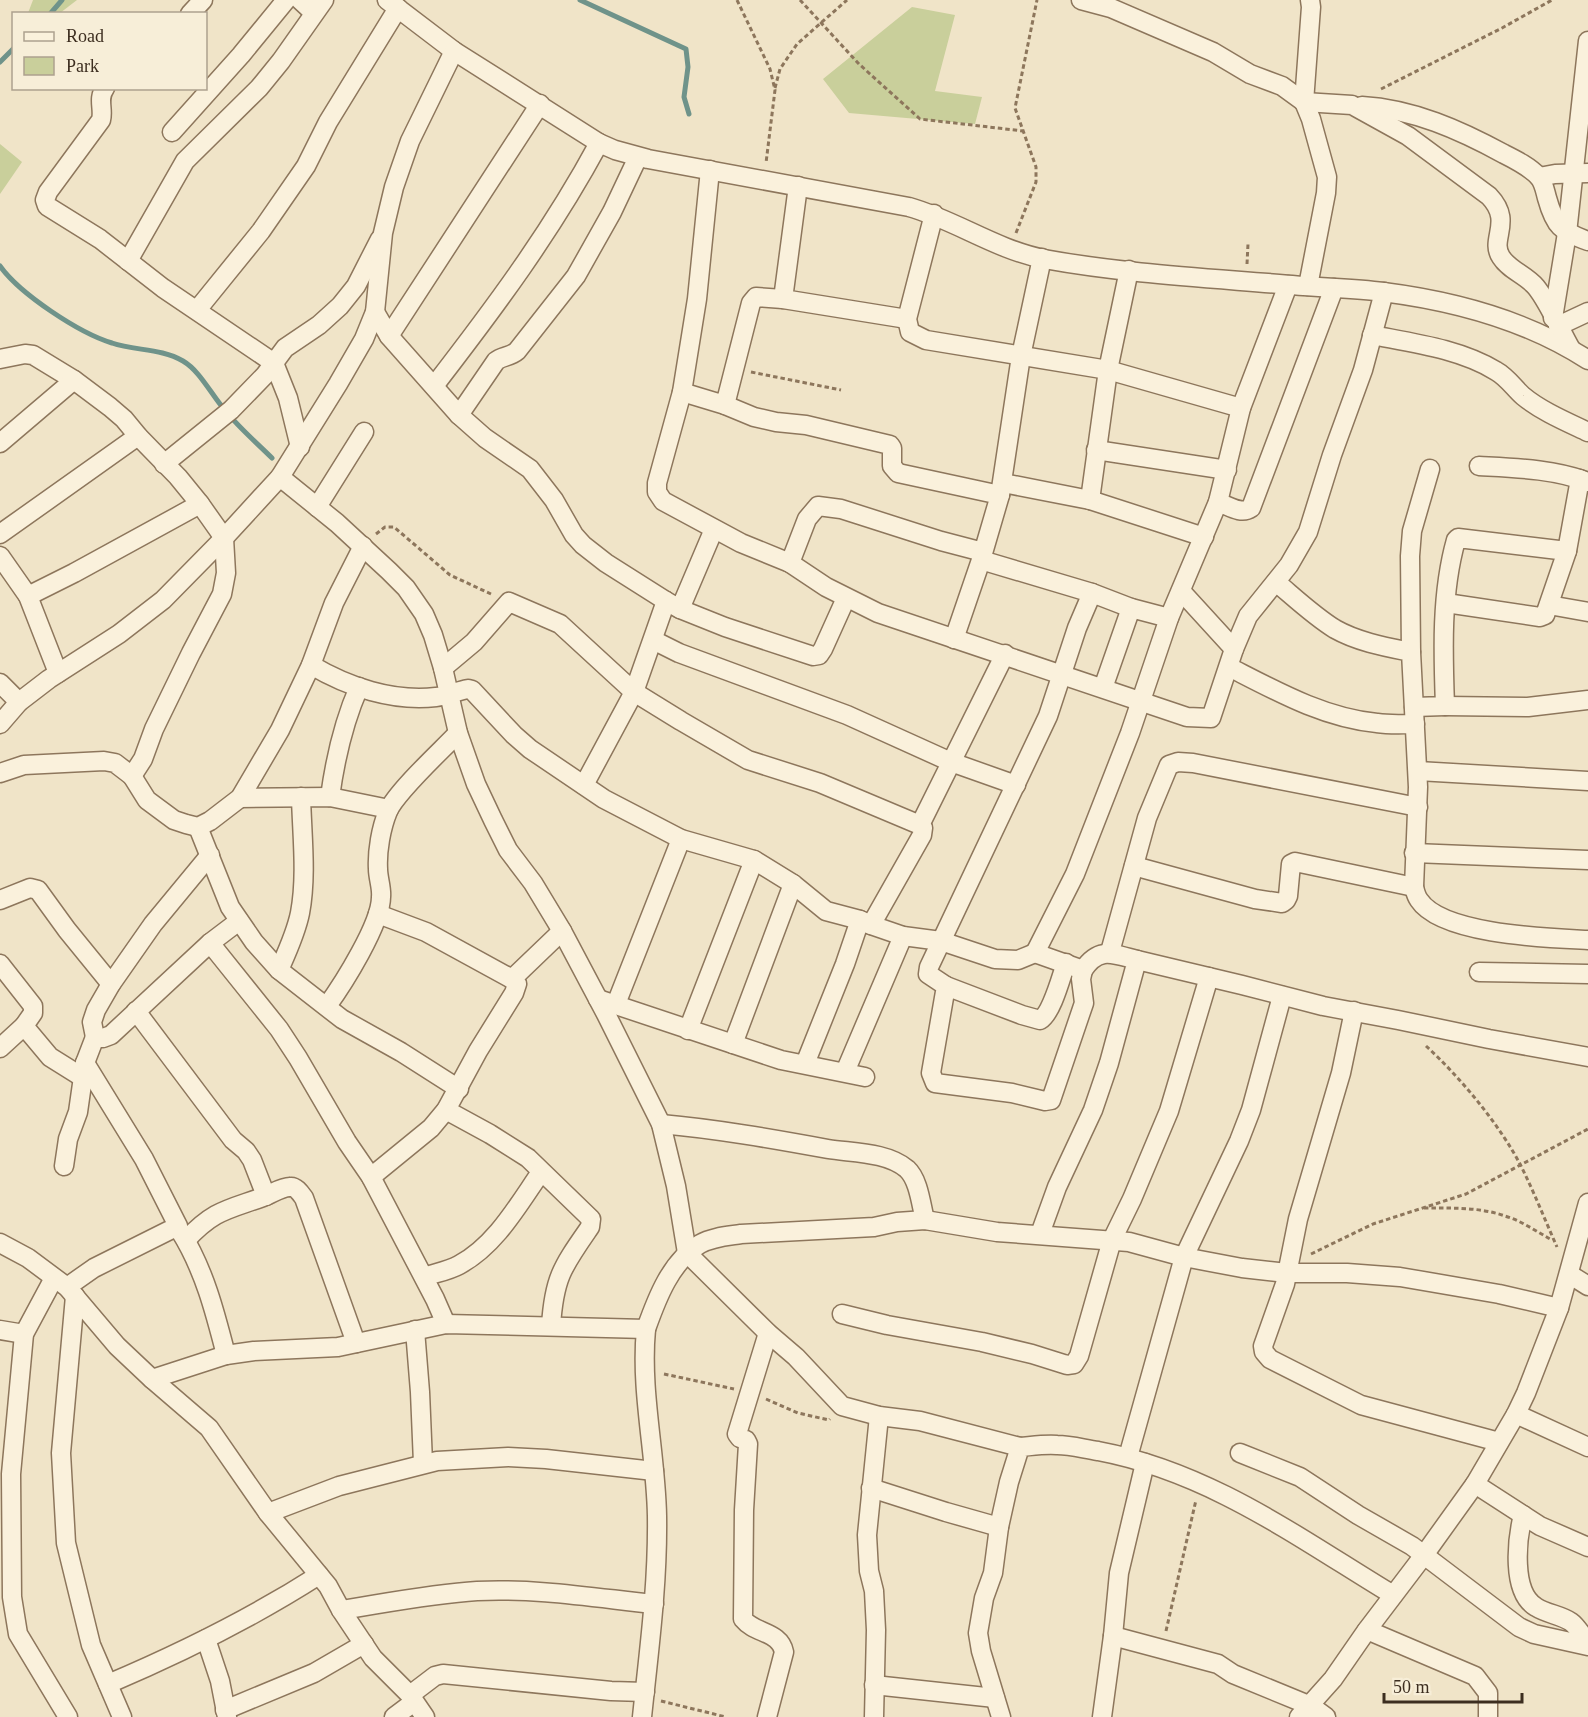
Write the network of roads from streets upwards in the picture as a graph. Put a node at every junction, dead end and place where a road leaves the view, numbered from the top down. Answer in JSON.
{"nodes":[{"id":1,"x":203,"y":0,"type":"edge"},
{"id":2,"x":286,"y":0,"type":"edge"},
{"id":3,"x":300,"y":0,"type":"edge"},
{"id":4,"x":1081,"y":0,"type":"edge"},
{"id":5,"x":1310,"y":0,"type":"edge"},
{"id":6,"x":393,"y":3,"type":"edge"},
{"id":7,"x":319,"y":7,"type":"edge"},
{"id":8,"x":192,"y":12,"type":"edge"},
{"id":9,"x":1588,"y":41,"type":"edge"},
{"id":10,"x":454,"y":51,"type":"junction"},
{"id":11,"x":104,"y":90,"type":"edge"},
{"id":12,"x":1304,"y":102,"type":"junction"},
{"id":13,"x":540,"y":104,"type":"junction"},
{"id":14,"x":1352,"y":105,"type":"junction"},
{"id":15,"x":172,"y":132,"type":"dead end"},
{"id":16,"x":599,"y":143,"type":"junction"},
{"id":17,"x":638,"y":157,"type":"junction"},
{"id":18,"x":711,"y":170,"type":"junction"},
{"id":19,"x":1581,"y":173,"type":"edge"},
{"id":20,"x":1539,"y":177,"type":"junction"},
{"id":21,"x":798,"y":186,"type":"junction"},
{"id":22,"x":934,"y":214,"type":"junction"},
{"id":23,"x":383,"y":233,"type":"junction"},
{"id":24,"x":1568,"y":233,"type":"junction"},
{"id":25,"x":1588,"y":241,"type":"edge"},
{"id":26,"x":1042,"y":258,"type":"junction"},
{"id":27,"x":128,"y":261,"type":"junction"},
{"id":28,"x":1129,"y":270,"type":"junction"},
{"id":29,"x":1288,"y":285,"type":"junction"},
{"id":30,"x":1308,"y":286,"type":"junction"},
{"id":31,"x":1334,"y":288,"type":"junction"},
{"id":32,"x":1383,"y":292,"type":"junction"},
{"id":33,"x":783,"y":299,"type":"junction"},
{"id":34,"x":197,"y":310,"type":"junction"},
{"id":35,"x":375,"y":312,"type":"junction"},
{"id":36,"x":1588,"y":312,"type":"edge"},
{"id":37,"x":907,"y":319,"type":"junction"},
{"id":38,"x":1556,"y":322,"type":"junction"},
{"id":39,"x":1372,"y":335,"type":"junction"},
{"id":40,"x":388,"y":336,"type":"junction"},
{"id":41,"x":1571,"y":349,"type":"junction"},
{"id":42,"x":1021,"y":356,"type":"junction"},
{"id":43,"x":0,"y":359,"type":"edge"},
{"id":44,"x":1588,"y":360,"type":"edge"},
{"id":45,"x":274,"y":363,"type":"junction"},
{"id":46,"x":1108,"y":370,"type":"junction"},
{"id":47,"x":74,"y":380,"type":"junction"},
{"id":48,"x":434,"y":386,"type":"junction"},
{"id":49,"x":682,"y":392,"type":"junction"},
{"id":50,"x":725,"y":405,"type":"junction"},
{"id":51,"x":1241,"y":408,"type":"junction"},
{"id":52,"x":459,"y":415,"type":"junction"},
{"id":53,"x":364,"y":432,"type":"dead end"},
{"id":54,"x":1588,"y":432,"type":"edge"},
{"id":55,"x":138,"y":436,"type":"junction"},
{"id":56,"x":0,"y":443,"type":"edge"},
{"id":57,"x":300,"y":447,"type":"junction"},
{"id":58,"x":1096,"y":450,"type":"junction"},
{"id":59,"x":165,"y":464,"type":"junction"},
{"id":60,"x":1479,"y":465,"type":"dead end"},
{"id":61,"x":1227,"y":470,"type":"junction"},
{"id":62,"x":1430,"y":470,"type":"dead end"},
{"id":63,"x":280,"y":477,"type":"junction"},
{"id":64,"x":1584,"y":481,"type":"edge"},
{"id":65,"x":1001,"y":489,"type":"junction"},
{"id":66,"x":1090,"y":500,"type":"junction"},
{"id":67,"x":1218,"y":502,"type":"junction"},
{"id":68,"x":200,"y":504,"type":"junction"},
{"id":69,"x":317,"y":507,"type":"junction"},
{"id":70,"x":714,"y":529,"type":"junction"},
{"id":71,"x":0,"y":534,"type":"edge"},
{"id":72,"x":1204,"y":537,"type":"junction"},
{"id":73,"x":224,"y":538,"type":"junction"},
{"id":74,"x":363,"y":546,"type":"junction"},
{"id":75,"x":1567,"y":551,"type":"junction"},
{"id":76,"x":0,"y":556,"type":"edge"},
{"id":77,"x":982,"y":556,"type":"junction"},
{"id":78,"x":790,"y":563,"type":"junction"},
{"id":79,"x":1276,"y":582,"type":"junction"},
{"id":80,"x":1181,"y":591,"type":"junction"},
{"id":81,"x":1092,"y":593,"type":"junction"},
{"id":82,"x":28,"y":596,"type":"junction"},
{"id":83,"x":846,"y":598,"type":"junction"},
{"id":84,"x":1446,"y":603,"type":"junction"},
{"id":85,"x":673,"y":605,"type":"junction"},
{"id":86,"x":1549,"y":605,"type":"junction"},
{"id":87,"x":1131,"y":608,"type":"junction"},
{"id":88,"x":1588,"y":612,"type":"edge"},
{"id":89,"x":1169,"y":618,"type":"junction"},
{"id":90,"x":954,"y":639,"type":"junction"},
{"id":91,"x":653,"y":640,"type":"junction"},
{"id":92,"x":1411,"y":652,"type":"junction"},
{"id":93,"x":1005,"y":654,"type":"junction"},
{"id":94,"x":1232,"y":658,"type":"junction"},
{"id":95,"x":311,"y":665,"type":"junction"},
{"id":96,"x":443,"y":668,"type":"junction"},
{"id":97,"x":58,"y":673,"type":"junction"},
{"id":98,"x":1063,"y":674,"type":"junction"},
{"id":99,"x":0,"y":683,"type":"edge"},
{"id":100,"x":359,"y":687,"type":"junction"},
{"id":101,"x":1103,"y":688,"type":"junction"},
{"id":102,"x":634,"y":692,"type":"junction"},
{"id":103,"x":449,"y":694,"type":"junction"},
{"id":104,"x":1588,"y":700,"type":"edge"},
{"id":105,"x":19,"y":702,"type":"junction"},
{"id":106,"x":1140,"y":702,"type":"junction"},
{"id":107,"x":1445,"y":706,"type":"junction"},
{"id":108,"x":1414,"y":716,"type":"junction"},
{"id":109,"x":0,"y":724,"type":"edge"},
{"id":110,"x":458,"y":733,"type":"junction"},
{"id":111,"x":951,"y":762,"type":"junction"},
{"id":112,"x":1418,"y":771,"type":"junction"},
{"id":113,"x":0,"y":773,"type":"edge"},
{"id":114,"x":132,"y":776,"type":"junction"},
{"id":115,"x":1588,"y":781,"type":"edge"},
{"id":116,"x":584,"y":785,"type":"junction"},
{"id":117,"x":1016,"y":785,"type":"junction"},
{"id":118,"x":301,"y":797,"type":"junction"},
{"id":119,"x":330,"y":797,"type":"junction"},
{"id":120,"x":240,"y":798,"type":"junction"},
{"id":121,"x":1418,"y":807,"type":"junction"},
{"id":122,"x":389,"y":809,"type":"junction"},
{"id":123,"x":920,"y":825,"type":"junction"},
{"id":124,"x":198,"y":827,"type":"junction"},
{"id":125,"x":681,"y":839,"type":"junction"},
{"id":126,"x":1414,"y":853,"type":"junction"},
{"id":127,"x":210,"y":855,"type":"junction"},
{"id":128,"x":754,"y":860,"type":"junction"},
{"id":129,"x":1588,"y":860,"type":"edge"},
{"id":130,"x":1134,"y":866,"type":"junction"},
{"id":131,"x":794,"y":884,"type":"junction"},
{"id":132,"x":1414,"y":887,"type":"junction"},
{"id":133,"x":0,"y":900,"type":"edge"},
{"id":134,"x":378,"y":914,"type":"junction"},
{"id":135,"x":239,"y":921,"type":"junction"},
{"id":136,"x":865,"y":922,"type":"junction"},
{"id":137,"x":562,"y":931,"type":"junction"},
{"id":138,"x":903,"y":936,"type":"junction"},
{"id":139,"x":1588,"y":940,"type":"edge"},
{"id":140,"x":941,"y":941,"type":"junction"},
{"id":141,"x":210,"y":943,"type":"junction"},
{"id":142,"x":1110,"y":952,"type":"junction"},
{"id":143,"x":1035,"y":953,"type":"junction"},
{"id":144,"x":1137,"y":960,"type":"junction"},
{"id":145,"x":0,"y":964,"type":"edge"},
{"id":146,"x":1075,"y":966,"type":"junction"},
{"id":147,"x":279,"y":970,"type":"junction"},
{"id":148,"x":1479,"y":972,"type":"dead end"},
{"id":149,"x":1588,"y":974,"type":"edge"},
{"id":150,"x":1209,"y":977,"type":"junction"},
{"id":151,"x":512,"y":979,"type":"junction"},
{"id":152,"x":111,"y":984,"type":"junction"},
{"id":153,"x":946,"y":986,"type":"junction"},
{"id":154,"x":1282,"y":996,"type":"junction"},
{"id":155,"x":607,"y":1001,"type":"junction"},
{"id":156,"x":327,"y":1006,"type":"junction"},
{"id":157,"x":136,"y":1011,"type":"junction"},
{"id":158,"x":1354,"y":1011,"type":"junction"},
{"id":159,"x":24,"y":1026,"type":"junction"},
{"id":160,"x":688,"y":1029,"type":"junction"},
{"id":161,"x":95,"y":1037,"type":"junction"},
{"id":162,"x":733,"y":1044,"type":"junction"},
{"id":163,"x":0,"y":1048,"type":"edge"},
{"id":164,"x":1588,"y":1056,"type":"edge"},
{"id":165,"x":805,"y":1064,"type":"junction"},
{"id":166,"x":83,"y":1070,"type":"junction"},
{"id":167,"x":845,"y":1072,"type":"junction"},
{"id":168,"x":865,"y":1077,"type":"dead end"},
{"id":169,"x":459,"y":1089,"type":"junction"},
{"id":170,"x":446,"y":1110,"type":"junction"},
{"id":171,"x":661,"y":1124,"type":"junction"},
{"id":172,"x":64,"y":1166,"type":"dead end"},
{"id":173,"x":541,"y":1172,"type":"junction"},
{"id":174,"x":371,"y":1177,"type":"junction"},
{"id":175,"x":266,"y":1196,"type":"junction"},
{"id":176,"x":1588,"y":1203,"type":"edge"},
{"id":177,"x":925,"y":1220,"type":"junction"},
{"id":178,"x":182,"y":1233,"type":"junction"},
{"id":179,"x":1040,"y":1234,"type":"junction"},
{"id":180,"x":1112,"y":1240,"type":"junction"},
{"id":181,"x":0,"y":1243,"type":"edge"},
{"id":182,"x":687,"y":1253,"type":"junction"},
{"id":183,"x":1184,"y":1257,"type":"junction"},
{"id":184,"x":1291,"y":1273,"type":"junction"},
{"id":185,"x":1569,"y":1274,"type":"junction"},
{"id":186,"x":424,"y":1277,"type":"junction"},
{"id":187,"x":1588,"y":1286,"type":"edge"},
{"id":188,"x":65,"y":1287,"type":"junction"},
{"id":189,"x":1559,"y":1308,"type":"junction"},
{"id":190,"x":842,"y":1314,"type":"dead end"},
{"id":191,"x":446,"y":1324,"type":"junction"},
{"id":192,"x":552,"y":1326,"type":"junction"},
{"id":193,"x":646,"y":1329,"type":"junction"},
{"id":194,"x":0,"y":1330,"type":"edge"},
{"id":195,"x":415,"y":1330,"type":"junction"},
{"id":196,"x":768,"y":1333,"type":"junction"},
{"id":197,"x":24,"y":1334,"type":"junction"},
{"id":198,"x":356,"y":1343,"type":"junction"},
{"id":199,"x":226,"y":1356,"type":"junction"},
{"id":200,"x":152,"y":1379,"type":"junction"},
{"id":201,"x":1516,"y":1414,"type":"junction"},
{"id":202,"x":879,"y":1416,"type":"junction"},
{"id":203,"x":1499,"y":1442,"type":"junction"},
{"id":204,"x":1020,"y":1447,"type":"junction"},
{"id":205,"x":1588,"y":1447,"type":"edge"},
{"id":206,"x":1240,"y":1454,"type":"dead end"},
{"id":207,"x":1137,"y":1460,"type":"junction"},
{"id":208,"x":423,"y":1463,"type":"junction"},
{"id":209,"x":654,"y":1471,"type":"junction"},
{"id":210,"x":5,"y":1473,"type":"edge"},
{"id":211,"x":1475,"y":1484,"type":"junction"},
{"id":212,"x":871,"y":1488,"type":"junction"},
{"id":213,"x":268,"y":1513,"type":"junction"},
{"id":214,"x":1523,"y":1515,"type":"junction"},
{"id":215,"x":999,"y":1527,"type":"junction"},
{"id":216,"x":1588,"y":1547,"type":"edge"},
{"id":217,"x":1424,"y":1555,"type":"junction"},
{"id":218,"x":319,"y":1575,"type":"junction"},
{"id":219,"x":1393,"y":1595,"type":"junction"},
{"id":220,"x":654,"y":1604,"type":"junction"},
{"id":221,"x":341,"y":1610,"type":"junction"},
{"id":222,"x":1367,"y":1629,"type":"junction"},
{"id":223,"x":1113,"y":1636,"type":"junction"},
{"id":224,"x":206,"y":1639,"type":"junction"},
{"id":225,"x":364,"y":1644,"type":"junction"},
{"id":226,"x":1588,"y":1645,"type":"edge"},
{"id":227,"x":108,"y":1684,"type":"junction"},
{"id":228,"x":874,"y":1685,"type":"junction"},
{"id":229,"x":645,"y":1692,"type":"junction"},
{"id":230,"x":995,"y":1698,"type":"junction"},
{"id":231,"x":416,"y":1705,"type":"edge"},
{"id":232,"x":1305,"y":1711,"type":"edge"},
{"id":233,"x":226,"y":1713,"type":"edge"},
{"id":234,"x":68,"y":1717,"type":"edge"},
{"id":235,"x":122,"y":1717,"type":"edge"},
{"id":236,"x":394,"y":1717,"type":"edge"},
{"id":237,"x":642,"y":1717,"type":"edge"},
{"id":238,"x":767,"y":1717,"type":"edge"},
{"id":239,"x":874,"y":1717,"type":"edge"},
{"id":240,"x":1001,"y":1717,"type":"edge"},
{"id":241,"x":1102,"y":1717,"type":"edge"},
{"id":242,"x":1326,"y":1717,"type":"edge"},
{"id":243,"x":1488,"y":1717,"type":"edge"}],
"edges":[{"from":1,"to":8,"type":"street"},
{"from":2,"to":15,"type":"street"},
{"from":3,"to":7,"type":"street"},
{"from":4,"to":12,"type":"street"},
{"from":5,"to":12,"type":"street"},
{"from":6,"to":10,"type":"street"},
{"from":6,"to":34,"type":"street"},
{"from":7,"to":27,"type":"street"},
{"from":9,"to":19,"type":"street"},
{"from":10,"to":13,"type":"street"},
{"from":10,"to":23,"type":"street"},
{"from":11,"to":27,"type":"street"},
{"from":12,"to":14,"type":"street"},
{"from":12,"to":30,"type":"street"},
{"from":13,"to":16,"type":"street"},
{"from":13,"to":40,"type":"street"},
{"from":14,"to":20,"type":"street"},
{"from":14,"to":38,"type":"street"},
{"from":16,"to":17,"type":"street"},
{"from":16,"to":48,"type":"street"},
{"from":17,"to":18,"type":"street"},
{"from":17,"to":52,"type":"street"},
{"from":18,"to":21,"type":"street"},
{"from":18,"to":49,"type":"street"},
{"from":19,"to":20,"type":"street"},
{"from":19,"to":24,"type":"street"},
{"from":20,"to":24,"type":"street"},
{"from":21,"to":22,"type":"street"},
{"from":21,"to":33,"type":"street"},
{"from":22,"to":26,"type":"street"},
{"from":22,"to":37,"type":"street"},
{"from":23,"to":35,"type":"street"},
{"from":23,"to":45,"type":"street"},
{"from":24,"to":25,"type":"street"},
{"from":24,"to":38,"type":"street"},
{"from":26,"to":28,"type":"street"},
{"from":26,"to":42,"type":"street"},
{"from":27,"to":34,"type":"street"},
{"from":28,"to":29,"type":"street"},
{"from":28,"to":46,"type":"street"},
{"from":29,"to":30,"type":"street"},
{"from":29,"to":51,"type":"street"},
{"from":30,"to":31,"type":"street"},
{"from":31,"to":32,"type":"street"},
{"from":31,"to":67,"type":"street"},
{"from":32,"to":39,"type":"street"},
{"from":32,"to":41,"type":"street"},
{"from":33,"to":37,"type":"street"},
{"from":33,"to":50,"type":"street"},
{"from":34,"to":45,"type":"street"},
{"from":35,"to":40,"type":"street"},
{"from":35,"to":57,"type":"street"},
{"from":36,"to":38,"type":"street"},
{"from":37,"to":42,"type":"street"},
{"from":38,"to":41,"type":"street"},
{"from":39,"to":54,"type":"street"},
{"from":39,"to":79,"type":"street"},
{"from":40,"to":48,"type":"street"},
{"from":41,"to":44,"type":"street"},
{"from":42,"to":46,"type":"street"},
{"from":42,"to":65,"type":"street"},
{"from":43,"to":47,"type":"street"},
{"from":45,"to":57,"type":"street"},
{"from":45,"to":59,"type":"street"},
{"from":46,"to":51,"type":"street"},
{"from":46,"to":58,"type":"street"},
{"from":47,"to":55,"type":"street"},
{"from":47,"to":56,"type":"street"},
{"from":48,"to":52,"type":"street"},
{"from":49,"to":50,"type":"street"},
{"from":49,"to":70,"type":"street"},
{"from":50,"to":65,"type":"street"},
{"from":51,"to":61,"type":"street"},
{"from":52,"to":85,"type":"street"},
{"from":53,"to":69,"type":"street"},
{"from":55,"to":59,"type":"street"},
{"from":55,"to":71,"type":"street"},
{"from":57,"to":63,"type":"street"},
{"from":58,"to":61,"type":"street"},
{"from":58,"to":66,"type":"street"},
{"from":59,"to":68,"type":"street"},
{"from":60,"to":64,"type":"street"},
{"from":61,"to":67,"type":"street"},
{"from":62,"to":92,"type":"street"},
{"from":63,"to":69,"type":"street"},
{"from":63,"to":73,"type":"street"},
{"from":64,"to":75,"type":"street"},
{"from":65,"to":66,"type":"street"},
{"from":65,"to":77,"type":"street"},
{"from":66,"to":72,"type":"street"},
{"from":67,"to":72,"type":"street"},
{"from":68,"to":73,"type":"street"},
{"from":68,"to":82,"type":"street"},
{"from":69,"to":74,"type":"street"},
{"from":70,"to":78,"type":"street"},
{"from":70,"to":85,"type":"street"},
{"from":72,"to":80,"type":"street"},
{"from":73,"to":97,"type":"street"},
{"from":73,"to":114,"type":"street"},
{"from":74,"to":95,"type":"street"},
{"from":74,"to":96,"type":"street"},
{"from":75,"to":84,"type":"street"},
{"from":75,"to":86,"type":"street"},
{"from":76,"to":82,"type":"street"},
{"from":77,"to":78,"type":"street"},
{"from":77,"to":81,"type":"street"},
{"from":77,"to":90,"type":"street"},
{"from":78,"to":83,"type":"street"},
{"from":79,"to":92,"type":"street"},
{"from":79,"to":94,"type":"street"},
{"from":80,"to":89,"type":"street"},
{"from":80,"to":94,"type":"street"},
{"from":81,"to":87,"type":"street"},
{"from":81,"to":98,"type":"street"},
{"from":82,"to":97,"type":"street"},
{"from":83,"to":85,"type":"street"},
{"from":83,"to":90,"type":"street"},
{"from":84,"to":86,"type":"street"},
{"from":84,"to":107,"type":"street"},
{"from":85,"to":91,"type":"street"},
{"from":86,"to":88,"type":"street"},
{"from":87,"to":89,"type":"street"},
{"from":87,"to":101,"type":"street"},
{"from":89,"to":106,"type":"street"},
{"from":90,"to":93,"type":"street"},
{"from":91,"to":102,"type":"street"},
{"from":91,"to":111,"type":"street"},
{"from":92,"to":108,"type":"street"},
{"from":93,"to":98,"type":"street"},
{"from":93,"to":111,"type":"street"},
{"from":94,"to":106,"type":"street"},
{"from":94,"to":108,"type":"street"},
{"from":95,"to":100,"type":"street"},
{"from":95,"to":120,"type":"street"},
{"from":96,"to":102,"type":"street"},
{"from":96,"to":103,"type":"street"},
{"from":97,"to":105,"type":"street"},
{"from":98,"to":101,"type":"street"},
{"from":98,"to":117,"type":"street"},
{"from":99,"to":105,"type":"street"},
{"from":100,"to":103,"type":"street"},
{"from":100,"to":119,"type":"street"},
{"from":101,"to":106,"type":"street"},
{"from":102,"to":116,"type":"street"},
{"from":102,"to":123,"type":"street"},
{"from":103,"to":110,"type":"street"},
{"from":103,"to":116,"type":"street"},
{"from":104,"to":107,"type":"street"},
{"from":105,"to":109,"type":"street"},
{"from":106,"to":143,"type":"street"},
{"from":107,"to":108,"type":"street"},
{"from":108,"to":112,"type":"street"},
{"from":110,"to":122,"type":"street"},
{"from":110,"to":137,"type":"street"},
{"from":111,"to":117,"type":"street"},
{"from":111,"to":123,"type":"street"},
{"from":112,"to":115,"type":"street"},
{"from":112,"to":121,"type":"street"},
{"from":113,"to":114,"type":"street"},
{"from":114,"to":124,"type":"street"},
{"from":116,"to":125,"type":"street"},
{"from":117,"to":140,"type":"street"},
{"from":118,"to":119,"type":"street"},
{"from":118,"to":120,"type":"street"},
{"from":118,"to":147,"type":"street"},
{"from":119,"to":122,"type":"street"},
{"from":120,"to":124,"type":"street"},
{"from":121,"to":126,"type":"street"},
{"from":121,"to":130,"type":"street"},
{"from":122,"to":134,"type":"street"},
{"from":123,"to":136,"type":"street"},
{"from":124,"to":127,"type":"street"},
{"from":125,"to":128,"type":"street"},
{"from":125,"to":155,"type":"street"},
{"from":126,"to":129,"type":"street"},
{"from":126,"to":132,"type":"street"},
{"from":127,"to":135,"type":"street"},
{"from":127,"to":152,"type":"street"},
{"from":128,"to":131,"type":"street"},
{"from":128,"to":160,"type":"street"},
{"from":130,"to":132,"type":"street"},
{"from":130,"to":142,"type":"street"},
{"from":131,"to":136,"type":"street"},
{"from":131,"to":162,"type":"street"},
{"from":132,"to":139,"type":"street"},
{"from":133,"to":152,"type":"street"},
{"from":134,"to":151,"type":"street"},
{"from":134,"to":156,"type":"street"},
{"from":135,"to":141,"type":"street"},
{"from":135,"to":147,"type":"street"},
{"from":136,"to":138,"type":"street"},
{"from":136,"to":165,"type":"street"},
{"from":137,"to":151,"type":"street"},
{"from":137,"to":155,"type":"street"},
{"from":138,"to":140,"type":"street"},
{"from":138,"to":167,"type":"street"},
{"from":140,"to":143,"type":"street"},
{"from":140,"to":153,"type":"street"},
{"from":141,"to":157,"type":"street"},
{"from":141,"to":174,"type":"street"},
{"from":142,"to":144,"type":"street"},
{"from":142,"to":146,"type":"street"},
{"from":143,"to":146,"type":"street"},
{"from":144,"to":150,"type":"street"},
{"from":144,"to":179,"type":"street"},
{"from":145,"to":159,"type":"street"},
{"from":146,"to":153,"type":"street"},
{"from":146,"to":153,"type":"street"},
{"from":147,"to":156,"type":"street"},
{"from":148,"to":149,"type":"street"},
{"from":150,"to":154,"type":"street"},
{"from":150,"to":180,"type":"street"},
{"from":151,"to":169,"type":"street"},
{"from":152,"to":161,"type":"street"},
{"from":154,"to":158,"type":"street"},
{"from":154,"to":183,"type":"street"},
{"from":155,"to":160,"type":"street"},
{"from":155,"to":171,"type":"street"},
{"from":156,"to":169,"type":"street"},
{"from":157,"to":161,"type":"street"},
{"from":157,"to":175,"type":"street"},
{"from":158,"to":164,"type":"street"},
{"from":158,"to":184,"type":"street"},
{"from":159,"to":163,"type":"street"},
{"from":159,"to":166,"type":"street"},
{"from":160,"to":162,"type":"street"},
{"from":161,"to":166,"type":"street"},
{"from":162,"to":165,"type":"street"},
{"from":165,"to":167,"type":"street"},
{"from":166,"to":172,"type":"street"},
{"from":166,"to":178,"type":"street"},
{"from":167,"to":168,"type":"street"},
{"from":169,"to":170,"type":"street"},
{"from":170,"to":173,"type":"street"},
{"from":170,"to":174,"type":"street"},
{"from":171,"to":177,"type":"street"},
{"from":171,"to":182,"type":"street"},
{"from":173,"to":186,"type":"street"},
{"from":173,"to":192,"type":"street"},
{"from":174,"to":186,"type":"street"},
{"from":175,"to":178,"type":"street"},
{"from":175,"to":198,"type":"street"},
{"from":176,"to":185,"type":"street"},
{"from":177,"to":179,"type":"street"},
{"from":177,"to":182,"type":"street"},
{"from":178,"to":188,"type":"street"},
{"from":178,"to":199,"type":"street"},
{"from":179,"to":180,"type":"street"},
{"from":180,"to":183,"type":"street"},
{"from":180,"to":190,"type":"street"},
{"from":181,"to":188,"type":"street"},
{"from":182,"to":193,"type":"street"},
{"from":182,"to":196,"type":"street"},
{"from":183,"to":184,"type":"street"},
{"from":183,"to":207,"type":"street"},
{"from":184,"to":189,"type":"street"},
{"from":184,"to":203,"type":"street"},
{"from":185,"to":187,"type":"street"},
{"from":185,"to":189,"type":"street"},
{"from":186,"to":191,"type":"street"},
{"from":188,"to":197,"type":"street"},
{"from":188,"to":200,"type":"street"},
{"from":188,"to":227,"type":"street"},
{"from":189,"to":201,"type":"street"},
{"from":191,"to":192,"type":"street"},
{"from":191,"to":195,"type":"street"},
{"from":192,"to":193,"type":"street"},
{"from":193,"to":209,"type":"street"},
{"from":194,"to":197,"type":"street"},
{"from":195,"to":198,"type":"street"},
{"from":195,"to":208,"type":"street"},
{"from":196,"to":202,"type":"street"},
{"from":196,"to":238,"type":"street"},
{"from":197,"to":210,"type":"street"},
{"from":198,"to":199,"type":"street"},
{"from":199,"to":200,"type":"street"},
{"from":200,"to":213,"type":"street"},
{"from":201,"to":203,"type":"street"},
{"from":201,"to":205,"type":"street"},
{"from":202,"to":204,"type":"street"},
{"from":202,"to":212,"type":"street"},
{"from":203,"to":211,"type":"street"},
{"from":204,"to":207,"type":"street"},
{"from":204,"to":215,"type":"street"},
{"from":206,"to":217,"type":"street"},
{"from":207,"to":219,"type":"street"},
{"from":207,"to":223,"type":"street"},
{"from":208,"to":209,"type":"street"},
{"from":208,"to":213,"type":"street"},
{"from":209,"to":220,"type":"street"},
{"from":210,"to":234,"type":"street"},
{"from":211,"to":214,"type":"street"},
{"from":211,"to":217,"type":"street"},
{"from":212,"to":215,"type":"street"},
{"from":212,"to":228,"type":"street"},
{"from":213,"to":218,"type":"street"},
{"from":214,"to":216,"type":"street"},
{"from":214,"to":226,"type":"street"},
{"from":215,"to":230,"type":"street"},
{"from":217,"to":219,"type":"street"},
{"from":217,"to":226,"type":"street"},
{"from":218,"to":221,"type":"street"},
{"from":218,"to":224,"type":"street"},
{"from":219,"to":222,"type":"street"},
{"from":220,"to":221,"type":"street"},
{"from":220,"to":229,"type":"street"},
{"from":221,"to":225,"type":"street"},
{"from":222,"to":232,"type":"street"},
{"from":222,"to":243,"type":"street"},
{"from":223,"to":232,"type":"street"},
{"from":223,"to":241,"type":"street"},
{"from":224,"to":227,"type":"street"},
{"from":224,"to":233,"type":"street"},
{"from":225,"to":231,"type":"street"},
{"from":225,"to":233,"type":"street"},
{"from":227,"to":235,"type":"street"},
{"from":228,"to":230,"type":"street"},
{"from":228,"to":239,"type":"street"},
{"from":229,"to":231,"type":"street"},
{"from":229,"to":237,"type":"street"},
{"from":230,"to":240,"type":"street"},
{"from":231,"to":236,"type":"street"},
{"from":232,"to":242,"type":"street"}]}
